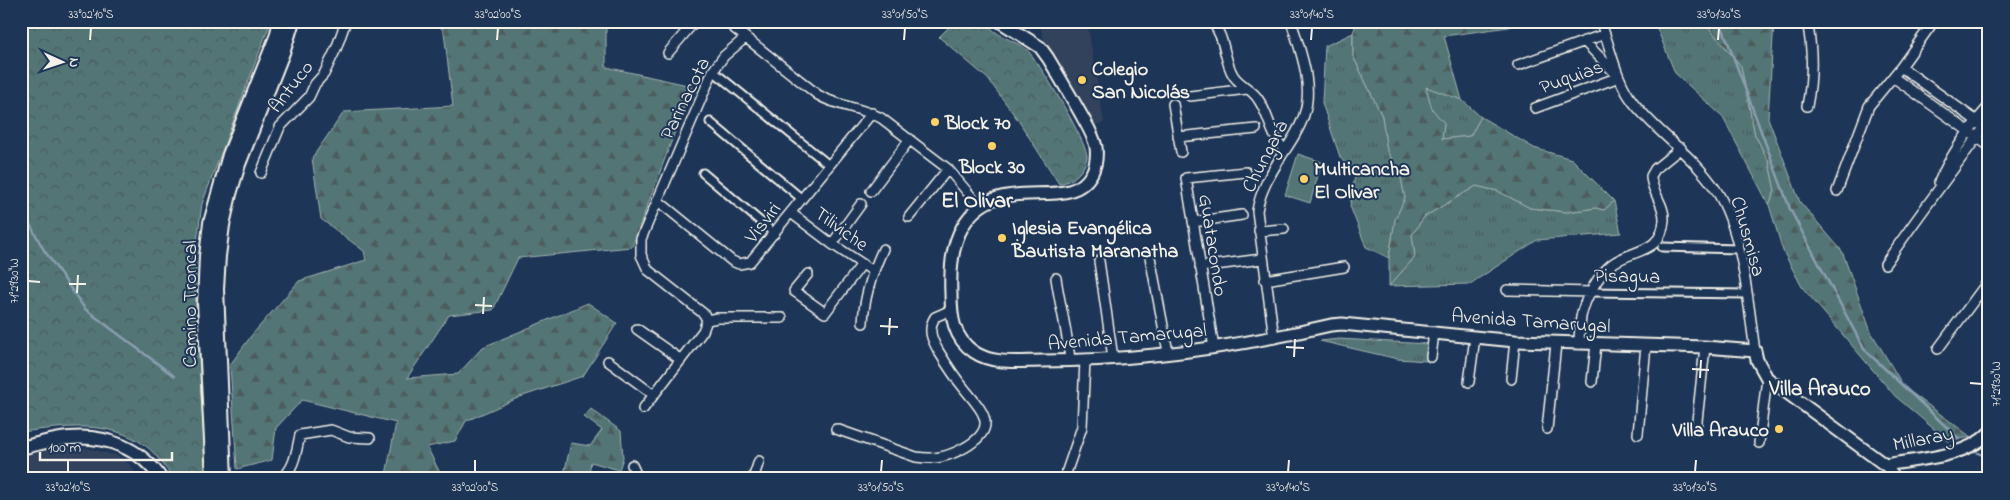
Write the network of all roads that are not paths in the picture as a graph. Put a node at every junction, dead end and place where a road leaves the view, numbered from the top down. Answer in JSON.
{"nodes":[{"id":1,"x":281,"y":21,"type":"edge"},
{"id":2,"x":292,"y":21,"type":"edge"},
{"id":3,"x":346,"y":21,"type":"edge"},
{"id":4,"x":696,"y":21,"type":"edge"},
{"id":5,"x":725,"y":21,"type":"edge"},
{"id":6,"x":999,"y":21,"type":"edge"},
{"id":7,"x":1211,"y":21,"type":"edge"},
{"id":8,"x":1291,"y":21,"type":"edge"},
{"id":9,"x":1600,"y":21,"type":"edge"},
{"id":10,"x":1806,"y":21,"type":"edge"},
{"id":11,"x":1934,"y":21,"type":"edge"},
{"id":12,"x":1605,"y":34,"type":"junction"},
{"id":13,"x":746,"y":38,"type":"junction"},
{"id":14,"x":1584,"y":41,"type":"junction"},
{"id":15,"x":668,"y":52,"type":"dead end"},
{"id":16,"x":1518,"y":65,"type":"dead end"},
{"id":17,"x":1901,"y":68,"type":"junction"},
{"id":18,"x":713,"y":71,"type":"junction"},
{"id":19,"x":1619,"y":77,"type":"junction"},
{"id":20,"x":1893,"y":77,"type":"junction"},
{"id":21,"x":1247,"y":89,"type":"junction"},
{"id":22,"x":1190,"y":96,"type":"dead end"},
{"id":23,"x":1173,"y":104,"type":"dead end"},
{"id":24,"x":1808,"y":106,"type":"dead end"},
{"id":25,"x":1989,"y":106,"type":"edge"},
{"id":26,"x":1535,"y":108,"type":"dead end"},
{"id":27,"x":872,"y":113,"type":"junction"},
{"id":28,"x":1976,"y":121,"type":"junction"},
{"id":29,"x":710,"y":122,"type":"dead end"},
{"id":30,"x":1987,"y":126,"type":"edge"},
{"id":31,"x":1256,"y":129,"type":"dead end"},
{"id":32,"x":1973,"y":134,"type":"junction"},
{"id":33,"x":1178,"y":137,"type":"junction"},
{"id":34,"x":910,"y":139,"type":"junction"},
{"id":35,"x":1989,"y":146,"type":"edge"},
{"id":36,"x":1681,"y":148,"type":"junction"},
{"id":37,"x":1285,"y":151,"type":"junction"},
{"id":38,"x":1181,"y":152,"type":"dead end"},
{"id":39,"x":829,"y":165,"type":"junction"},
{"id":40,"x":948,"y":169,"type":"junction"},
{"id":41,"x":1246,"y":172,"type":"dead end"},
{"id":42,"x":261,"y":173,"type":"dead end"},
{"id":43,"x":702,"y":173,"type":"dead end"},
{"id":44,"x":871,"y":191,"type":"dead end"},
{"id":45,"x":1837,"y":191,"type":"dead end"},
{"id":46,"x":802,"y":199,"type":"junction"},
{"id":47,"x":657,"y":200,"type":"junction"},
{"id":48,"x":861,"y":204,"type":"dead end"},
{"id":49,"x":980,"y":206,"type":"junction"},
{"id":50,"x":791,"y":213,"type":"junction"},
{"id":51,"x":1242,"y":215,"type":"dead end"},
{"id":52,"x":909,"y":217,"type":"dead end"},
{"id":53,"x":1193,"y":222,"type":"junction"},
{"id":54,"x":1284,"y":229,"type":"dead end"},
{"id":55,"x":1259,"y":232,"type":"junction"},
{"id":56,"x":775,"y":234,"type":"junction"},
{"id":57,"x":832,"y":244,"type":"junction"},
{"id":58,"x":1662,"y":247,"type":"dead end"},
{"id":59,"x":883,"y":249,"type":"dead end"},
{"id":60,"x":1739,"y":250,"type":"junction"},
{"id":61,"x":1150,"y":257,"type":"dead end"},
{"id":62,"x":1262,"y":259,"type":"junction"},
{"id":63,"x":1099,"y":262,"type":"dead end"},
{"id":64,"x":862,"y":264,"type":"junction"},
{"id":65,"x":1886,"y":264,"type":"dead end"},
{"id":66,"x":1344,"y":267,"type":"dead end"},
{"id":67,"x":1200,"y":268,"type":"junction"},
{"id":68,"x":873,"y":271,"type":"junction"},
{"id":69,"x":808,"y":274,"type":"dead end"},
{"id":70,"x":1056,"y":278,"type":"dead end"},
{"id":71,"x":1265,"y":280,"type":"junction"},
{"id":72,"x":1989,"y":280,"type":"edge"},
{"id":73,"x":1507,"y":290,"type":"dead end"},
{"id":74,"x":1592,"y":292,"type":"junction"},
{"id":75,"x":1747,"y":294,"type":"junction"},
{"id":76,"x":951,"y":310,"type":"junction"},
{"id":77,"x":782,"y":318,"type":"dead end"},
{"id":78,"x":706,"y":320,"type":"junction"},
{"id":79,"x":863,"y":323,"type":"dead end"},
{"id":80,"x":637,"y":329,"type":"dead end"},
{"id":81,"x":1434,"y":332,"type":"junction"},
{"id":82,"x":1475,"y":337,"type":"junction"},
{"id":83,"x":1274,"y":338,"type":"junction"},
{"id":84,"x":1516,"y":341,"type":"junction"},
{"id":85,"x":1556,"y":344,"type":"junction"},
{"id":86,"x":1579,"y":344,"type":"junction"},
{"id":87,"x":1596,"y":344,"type":"junction"},
{"id":88,"x":1646,"y":345,"type":"junction"},
{"id":89,"x":1705,"y":347,"type":"junction"},
{"id":90,"x":1214,"y":348,"type":"junction"},
{"id":91,"x":1938,"y":349,"type":"dead end"},
{"id":92,"x":1755,"y":351,"type":"junction"},
{"id":93,"x":1168,"y":352,"type":"junction"},
{"id":94,"x":1431,"y":357,"type":"dead end"},
{"id":95,"x":1113,"y":358,"type":"junction"},
{"id":96,"x":608,"y":360,"type":"dead end"},
{"id":97,"x":680,"y":360,"type":"junction"},
{"id":98,"x":1086,"y":360,"type":"junction"},
{"id":99,"x":1070,"y":361,"type":"junction"},
{"id":100,"x":1767,"y":378,"type":"junction"},
{"id":101,"x":1511,"y":379,"type":"dead end"},
{"id":102,"x":1469,"y":382,"type":"dead end"},
{"id":103,"x":1592,"y":382,"type":"dead end"},
{"id":104,"x":654,"y":395,"type":"junction"},
{"id":105,"x":643,"y":409,"type":"dead end"},
{"id":106,"x":836,"y":429,"type":"dead end"},
{"id":107,"x":1547,"y":429,"type":"dead end"},
{"id":108,"x":1696,"y":430,"type":"dead end"},
{"id":109,"x":1989,"y":433,"type":"edge"},
{"id":110,"x":1638,"y":434,"type":"dead end"},
{"id":111,"x":370,"y":438,"type":"dead end"},
{"id":112,"x":1759,"y":443,"type":"dead end"},
{"id":113,"x":21,"y":448,"type":"edge"},
{"id":114,"x":759,"y":461,"type":"dead end"},
{"id":115,"x":632,"y":465,"type":"dead end"},
{"id":116,"x":1885,"y":465,"type":"junction"},
{"id":117,"x":1989,"y":477,"type":"edge"},
{"id":118,"x":160,"y":479,"type":"edge"},
{"id":119,"x":214,"y":479,"type":"edge"},
{"id":120,"x":224,"y":479,"type":"edge"},
{"id":121,"x":282,"y":479,"type":"edge"},
{"id":122,"x":637,"y":479,"type":"edge"},
{"id":123,"x":753,"y":479,"type":"edge"},
{"id":124,"x":1064,"y":479,"type":"edge"},
{"id":125,"x":1897,"y":479,"type":"edge"},
{"id":126,"x":1981,"y":479,"type":"edge"}],
"edges":[{"from":1,"to":119,"type":"main road","name":"Camino Troncal"},
{"from":2,"to":120,"type":"main road","name":"Camino Troncal"},
{"from":3,"to":42,"type":"street","name":"Antuco"},
{"from":4,"to":15,"type":"street"},
{"from":5,"to":13,"type":"street"},
{"from":6,"to":49,"type":"street","name":"Avenida Tamarugal"},
{"from":7,"to":21,"type":"street"},
{"from":8,"to":37,"type":"street","name":"Chungará"},
{"from":9,"to":12,"type":"street","name":"Chusmisa"},
{"from":10,"to":24,"type":"street"},
{"from":11,"to":17,"type":"street"},
{"from":12,"to":14,"type":"street"},
{"from":12,"to":19,"type":"street","name":"Chusmisa"},
{"from":13,"to":18,"type":"street","name":"Parinacota"},
{"from":13,"to":27,"type":"street"},
{"from":14,"to":16,"type":"street"},
{"from":14,"to":19,"type":"street","name":"Chusmisa"},
{"from":17,"to":20,"type":"street"},
{"from":17,"to":28,"type":"street"},
{"from":18,"to":39,"type":"street"},
{"from":18,"to":47,"type":"street","name":"Parinacota"},
{"from":19,"to":26,"type":"street","name":"Puquias"},
{"from":19,"to":36,"type":"street","name":"Chusmisa"},
{"from":20,"to":32,"type":"street"},
{"from":20,"to":45,"type":"street"},
{"from":21,"to":22,"type":"street"},
{"from":21,"to":37,"type":"street"},
{"from":23,"to":33,"type":"street"},
{"from":25,"to":28,"type":"street"},
{"from":27,"to":34,"type":"street"},
{"from":27,"to":39,"type":"street","name":"Visviri"},
{"from":28,"to":30,"type":"street"},
{"from":28,"to":32,"type":"street"},
{"from":29,"to":46,"type":"street"},
{"from":30,"to":32,"type":"street"},
{"from":31,"to":33,"type":"street"},
{"from":32,"to":35,"type":"street"},
{"from":32,"to":65,"type":"street"},
{"from":33,"to":38,"type":"street"},
{"from":34,"to":40,"type":"street"},
{"from":34,"to":44,"type":"street"},
{"from":36,"to":60,"type":"street","name":"Chusmisa"},
{"from":36,"to":74,"type":"street"},
{"from":37,"to":55,"type":"street","name":"Chungará"},
{"from":39,"to":46,"type":"street","name":"Visviri"},
{"from":40,"to":49,"type":"street"},
{"from":40,"to":52,"type":"street"},
{"from":41,"to":53,"type":"street","name":"Guatacondo"},
{"from":43,"to":56,"type":"street"},
{"from":46,"to":50,"type":"street","name":"Visviri"},
{"from":47,"to":56,"type":"street","name":"Visviri"},
{"from":47,"to":78,"type":"street","name":"Parinacota"},
{"from":48,"to":57,"type":"street"},
{"from":49,"to":76,"type":"street","name":"Avenida Tamarugal"},
{"from":50,"to":56,"type":"street","name":"Visviri"},
{"from":50,"to":57,"type":"street","name":"Tiliviche"},
{"from":51,"to":53,"type":"street"},
{"from":53,"to":67,"type":"street","name":"Guatacondo"},
{"from":54,"to":55,"type":"street"},
{"from":55,"to":62,"type":"street","name":"Chungará"},
{"from":57,"to":64,"type":"street","name":"Tiliviche"},
{"from":58,"to":60,"type":"street"},
{"from":59,"to":68,"type":"street"},
{"from":60,"to":75,"type":"street","name":"Chusmisa"},
{"from":61,"to":93,"type":"street"},
{"from":62,"to":67,"type":"street"},
{"from":62,"to":71,"type":"street","name":"Chungará"},
{"from":63,"to":95,"type":"street"},
{"from":64,"to":68,"type":"street","name":"Tiliviche"},
{"from":64,"to":69,"type":"street"},
{"from":66,"to":71,"type":"street"},
{"from":67,"to":90,"type":"street","name":"Guatacondo"},
{"from":68,"to":79,"type":"street"},
{"from":70,"to":99,"type":"street"},
{"from":71,"to":83,"type":"street","name":"Chungará"},
{"from":72,"to":91,"type":"street"},
{"from":73,"to":74,"type":"street","name":"Pisagua"},
{"from":74,"to":75,"type":"street","name":"Pisagua"},
{"from":74,"to":86,"type":"street"},
{"from":75,"to":92,"type":"street","name":"Chusmisa"},
{"from":76,"to":99,"type":"street","name":"Avenida Tamarugal"},
{"from":76,"to":106,"type":"street"},
{"from":77,"to":78,"type":"street"},
{"from":78,"to":97,"type":"street"},
{"from":80,"to":97,"type":"street"},
{"from":81,"to":82,"type":"street","name":"Avenida Tamarugal"},
{"from":81,"to":83,"type":"street","name":"Avenida Tamarugal"},
{"from":81,"to":94,"type":"street"},
{"from":82,"to":84,"type":"street","name":"Avenida Tamarugal"},
{"from":82,"to":102,"type":"street"},
{"from":83,"to":90,"type":"street","name":"Avenida Tamarugal"},
{"from":84,"to":85,"type":"street","name":"Avenida Tamarugal"},
{"from":84,"to":101,"type":"street"},
{"from":85,"to":86,"type":"street","name":"Avenida Tamarugal"},
{"from":85,"to":107,"type":"street"},
{"from":86,"to":87,"type":"street","name":"Avenida Tamarugal"},
{"from":87,"to":88,"type":"street","name":"Avenida Tamarugal"},
{"from":87,"to":103,"type":"street"},
{"from":88,"to":89,"type":"street","name":"Avenida Tamarugal"},
{"from":88,"to":110,"type":"street"},
{"from":89,"to":92,"type":"street","name":"Avenida Tamarugal"},
{"from":89,"to":108,"type":"street"},
{"from":90,"to":93,"type":"street","name":"Avenida Tamarugal"},
{"from":92,"to":100,"type":"street","name":"Millaray"},
{"from":93,"to":95,"type":"street","name":"Avenida Tamarugal"},
{"from":95,"to":98,"type":"street","name":"Avenida Tamarugal"},
{"from":96,"to":104,"type":"street"},
{"from":97,"to":104,"type":"street"},
{"from":98,"to":99,"type":"street","name":"Avenida Tamarugal"},
{"from":98,"to":124,"type":"street"},
{"from":100,"to":112,"type":"street"},
{"from":100,"to":116,"type":"street","name":"Millaray"},
{"from":104,"to":105,"type":"street"},
{"from":109,"to":116,"type":"street","name":"Millaray"},
{"from":111,"to":121,"type":"street"},
{"from":113,"to":118,"type":"main road"},
{"from":114,"to":123,"type":"street"},
{"from":115,"to":122,"type":"street"},
{"from":116,"to":125,"type":"street"},
{"from":117,"to":126,"type":"street"}]}
